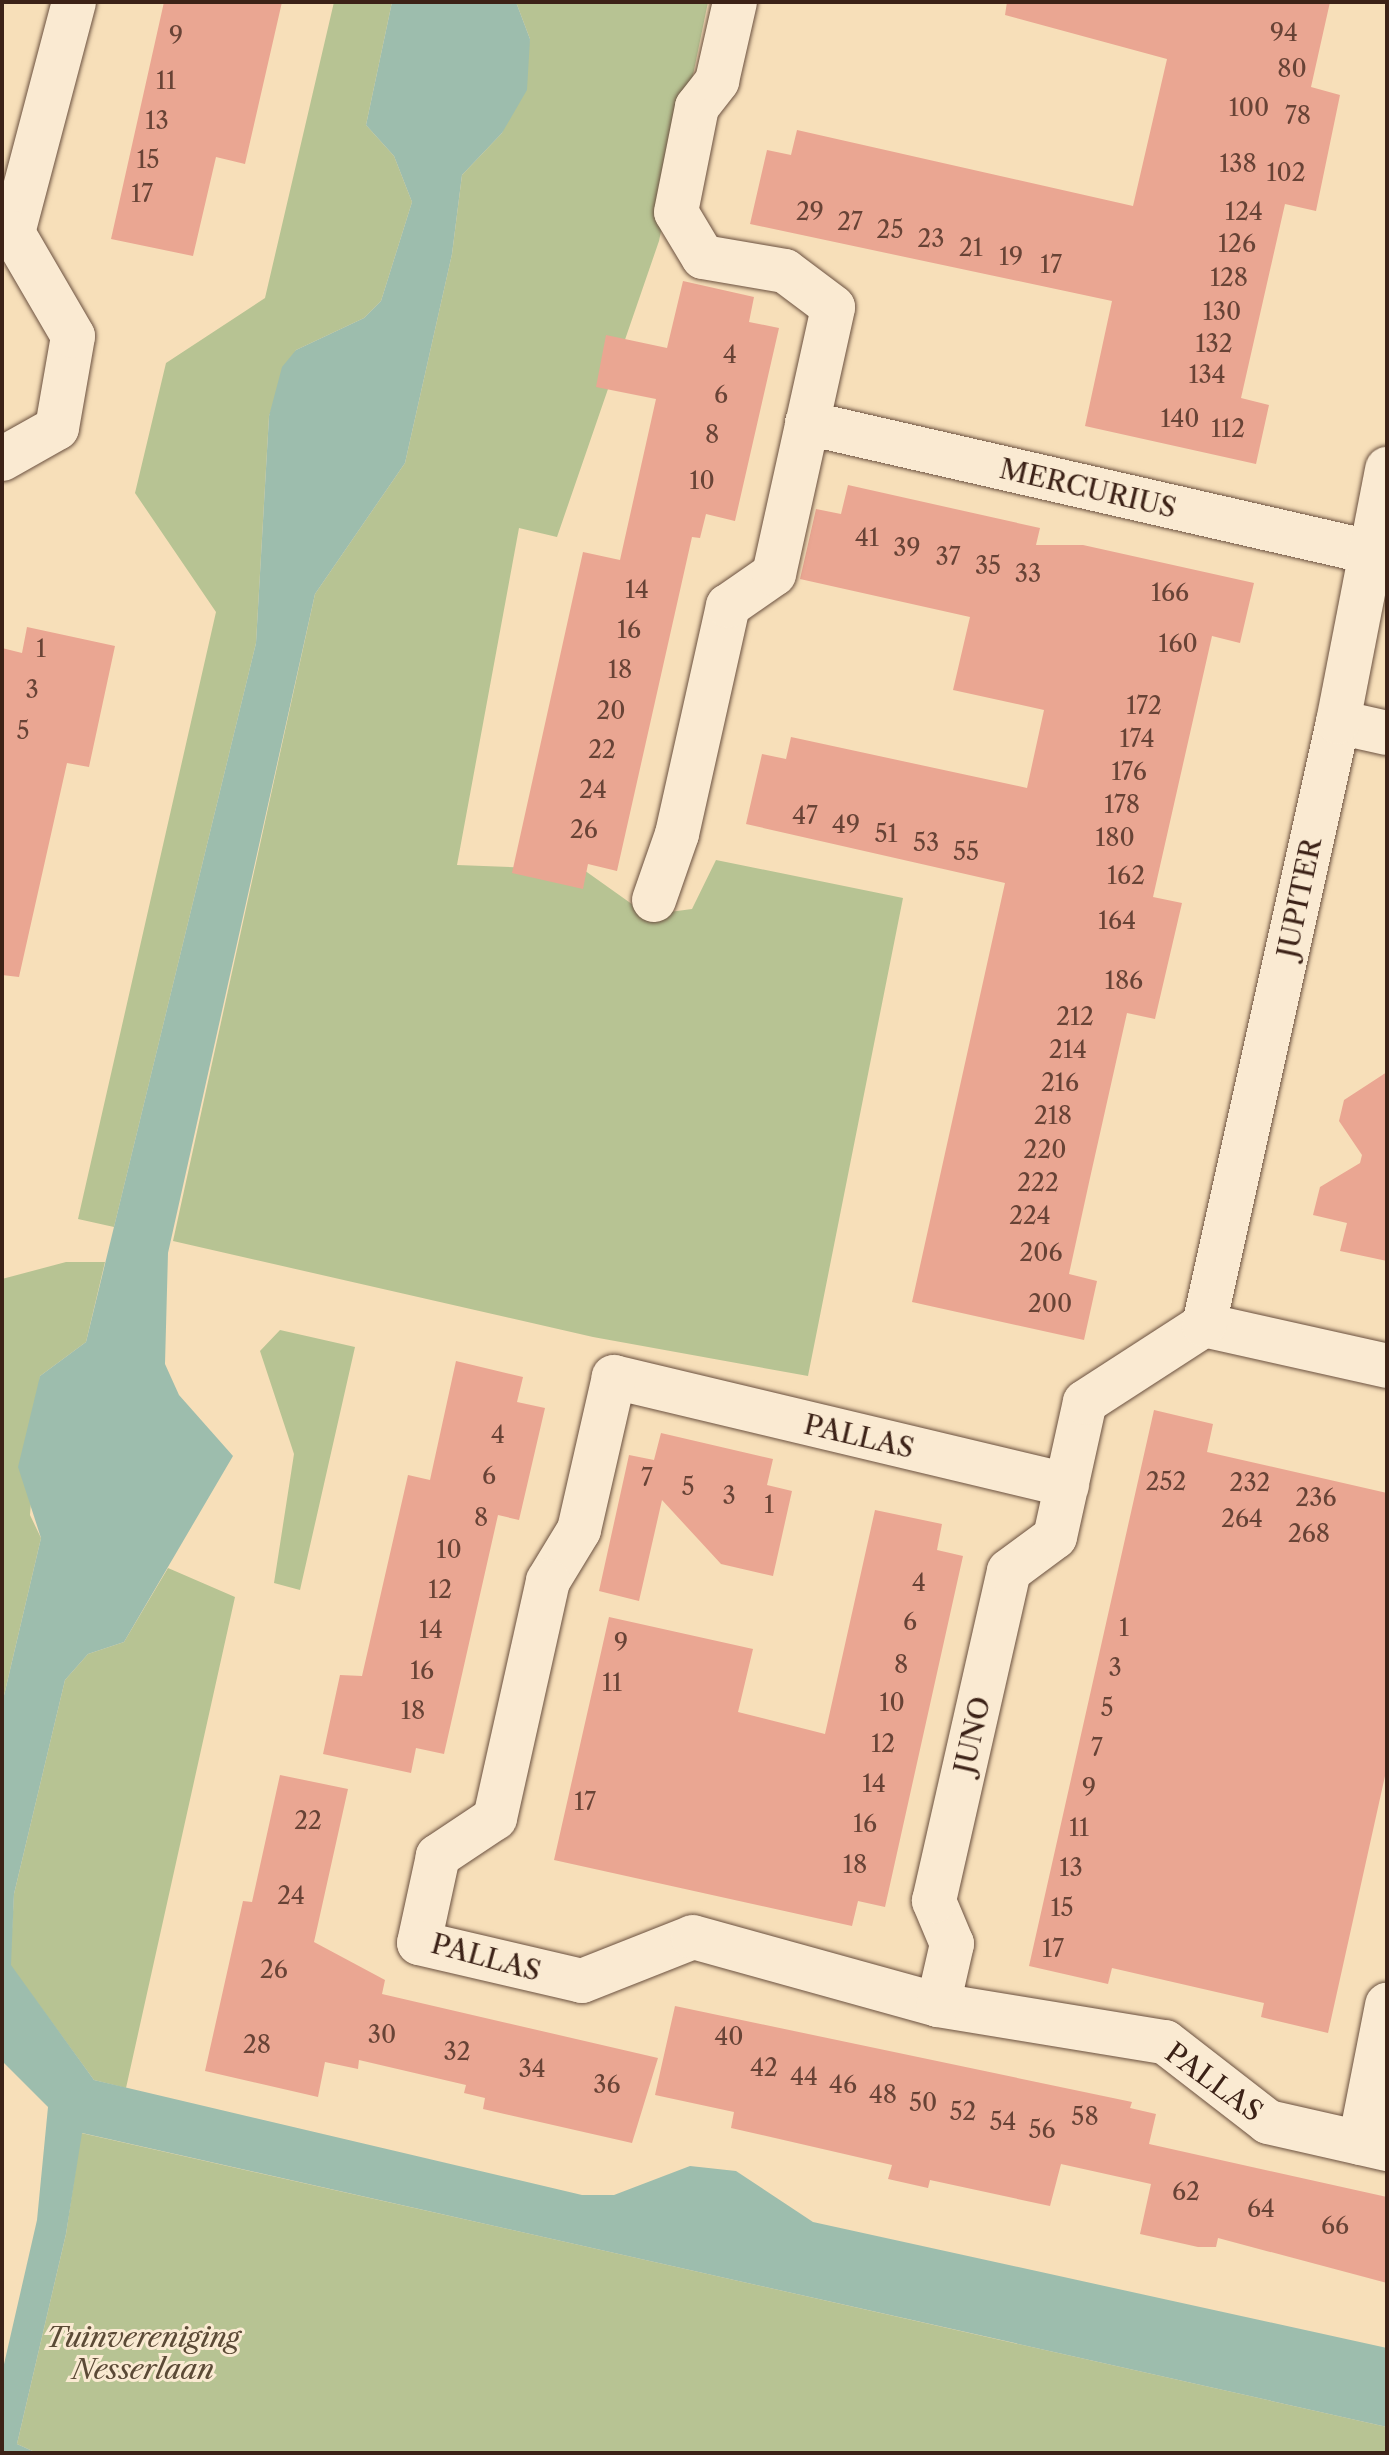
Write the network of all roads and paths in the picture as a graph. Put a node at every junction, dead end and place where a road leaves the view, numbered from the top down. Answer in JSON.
{"nodes":[{"id":1,"x":74,"y":2,"type":"edge"},
{"id":2,"x":735,"y":2,"type":"edge"},
{"id":3,"x":8,"y":231,"type":"edge"},
{"id":4,"x":807,"y":423,"type":"junction"},
{"id":5,"x":2,"y":459,"type":"edge"},
{"id":6,"x":1387,"y":469,"type":"edge"},
{"id":7,"x":1370,"y":552,"type":"junction"},
{"id":8,"x":1338,"y":722,"type":"junction"},
{"id":9,"x":1387,"y":733,"type":"edge"},
{"id":10,"x":654,"y":900,"type":"dead end"},
{"id":11,"x":1204,"y":1325,"type":"junction"},
{"id":12,"x":1387,"y":1366,"type":"edge"},
{"id":13,"x":1067,"y":1485,"type":"junction"},
{"id":14,"x":938,"y":2005,"type":"junction"},
{"id":15,"x":1387,"y":2005,"type":"edge"},
{"id":16,"x":1374,"y":2146,"type":"edge"}],
"edges":[{"from":1,"to":3,"type":"street"},
{"from":2,"to":4,"type":"street"},
{"from":3,"to":5,"type":"street"},
{"from":4,"to":7,"type":"street","name":"MERCURIUS"},
{"from":4,"to":10,"type":"street"},
{"from":6,"to":7,"type":"street","name":"JUPITER"},
{"from":7,"to":8,"type":"street","name":"JUPITER"},
{"from":8,"to":9,"type":"street"},
{"from":8,"to":11,"type":"street","name":"JUPITER"},
{"from":11,"to":12,"type":"street"},
{"from":11,"to":13,"type":"street"},
{"from":13,"to":14,"type":"street","name":"JUNO"},
{"from":13,"to":14,"type":"street","name":"PALLAS"},
{"from":14,"to":16,"type":"street","name":"PALLAS"},
{"from":15,"to":16,"type":"street"}]}
